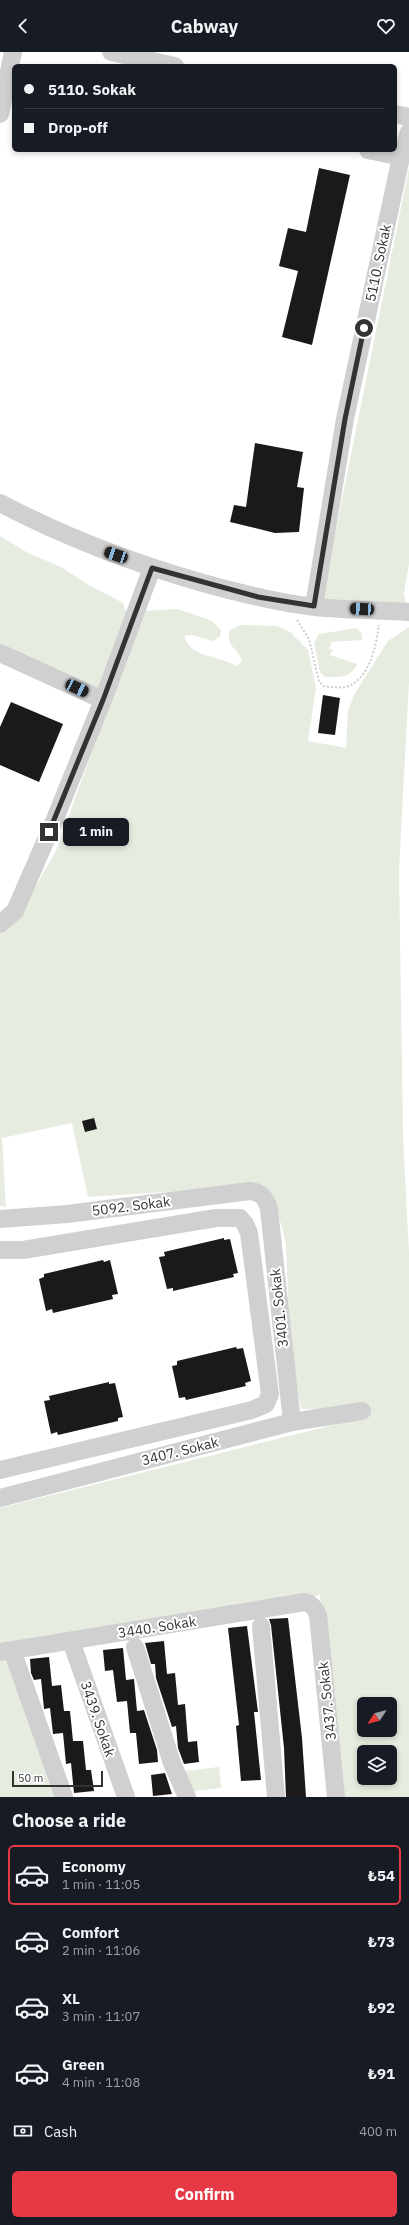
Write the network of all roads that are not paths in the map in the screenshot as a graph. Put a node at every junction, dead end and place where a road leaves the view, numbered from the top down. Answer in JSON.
{"nodes":[{"id":1,"x":13,"y":52,"type":"edge"},
{"id":2,"x":110,"y":52,"type":"edge"},
{"id":3,"x":12,"y":64,"type":"edge"},
{"id":4,"x":166,"y":64,"type":"edge"},
{"id":5,"x":12,"y":65,"type":"edge"},
{"id":6,"x":11,"y":78,"type":"edge"},
{"id":7,"x":0,"y":114,"type":"edge"},
{"id":8,"x":397,"y":114,"type":"edge"},
{"id":9,"x":409,"y":117,"type":"edge"},
{"id":10,"x":409,"y":132,"type":"edge"},
{"id":11,"x":377,"y":152,"type":"edge"},
{"id":12,"x":401,"y":157,"type":"junction"},
{"id":13,"x":0,"y":503,"type":"edge"},
{"id":14,"x":152,"y":568,"type":"junction"},
{"id":15,"x":314,"y":606,"type":"junction"},
{"id":16,"x":401,"y":611,"type":"edge"},
{"id":17,"x":0,"y":653,"type":"edge"},
{"id":18,"x":103,"y":700,"type":"junction"},
{"id":19,"x":0,"y":924,"type":"edge"},
{"id":20,"x":262,"y":1195,"type":"joint"},
{"id":21,"x":0,"y":1219,"type":"edge"},
{"id":22,"x":0,"y":1250,"type":"edge"},
{"id":23,"x":362,"y":1412,"type":"dead end"},
{"id":24,"x":292,"y":1422,"type":"junction"},
{"id":25,"x":0,"y":1470,"type":"edge"},
{"id":26,"x":0,"y":1498,"type":"edge"},
{"id":27,"x":313,"y":1606,"type":"joint"},
{"id":28,"x":261,"y":1626,"type":"dead end"},
{"id":29,"x":71,"y":1641,"type":"junction"},
{"id":30,"x":135,"y":1647,"type":"dead end"},
{"id":31,"x":6,"y":1651,"type":"edge"},
{"id":32,"x":64,"y":1797,"type":"edge"},
{"id":33,"x":126,"y":1797,"type":"edge"},
{"id":34,"x":188,"y":1797,"type":"edge"},
{"id":35,"x":276,"y":1797,"type":"edge"},
{"id":36,"x":336,"y":1797,"type":"edge"}],
"edges":[{"from":1,"to":3,"type":"street"},
{"from":2,"to":4,"type":"street"},
{"from":5,"to":6,"type":"street"},
{"from":6,"to":7,"type":"street"},
{"from":8,"to":9,"type":"street"},
{"from":10,"to":12,"type":"street","name":"5110. Sokak"},
{"from":11,"to":12,"type":"street"},
{"from":12,"to":15,"type":"street","name":"5110. Sokak"},
{"from":13,"to":14,"type":"street"},
{"from":14,"to":15,"type":"street"},
{"from":14,"to":18,"type":"street"},
{"from":15,"to":16,"type":"street"},
{"from":17,"to":18,"type":"street"},
{"from":18,"to":19,"type":"street"},
{"from":20,"to":21,"type":"street","name":"5092. Sokak"},
{"from":20,"to":24,"type":"street","name":"3401. Sokak"},
{"from":22,"to":25,"type":"street"},
{"from":23,"to":24,"type":"street","name":"3407. Sokak"},
{"from":24,"to":26,"type":"street","name":"3407. Sokak"},
{"from":27,"to":29,"type":"street","name":"3440. Sokak"},
{"from":27,"to":36,"type":"street","name":"3437. Sokak"},
{"from":28,"to":35,"type":"street"},
{"from":29,"to":31,"type":"street","name":"3440. Sokak"},
{"from":29,"to":33,"type":"street","name":"3439. Sokak"},
{"from":30,"to":34,"type":"street"},
{"from":31,"to":32,"type":"street"}]}
